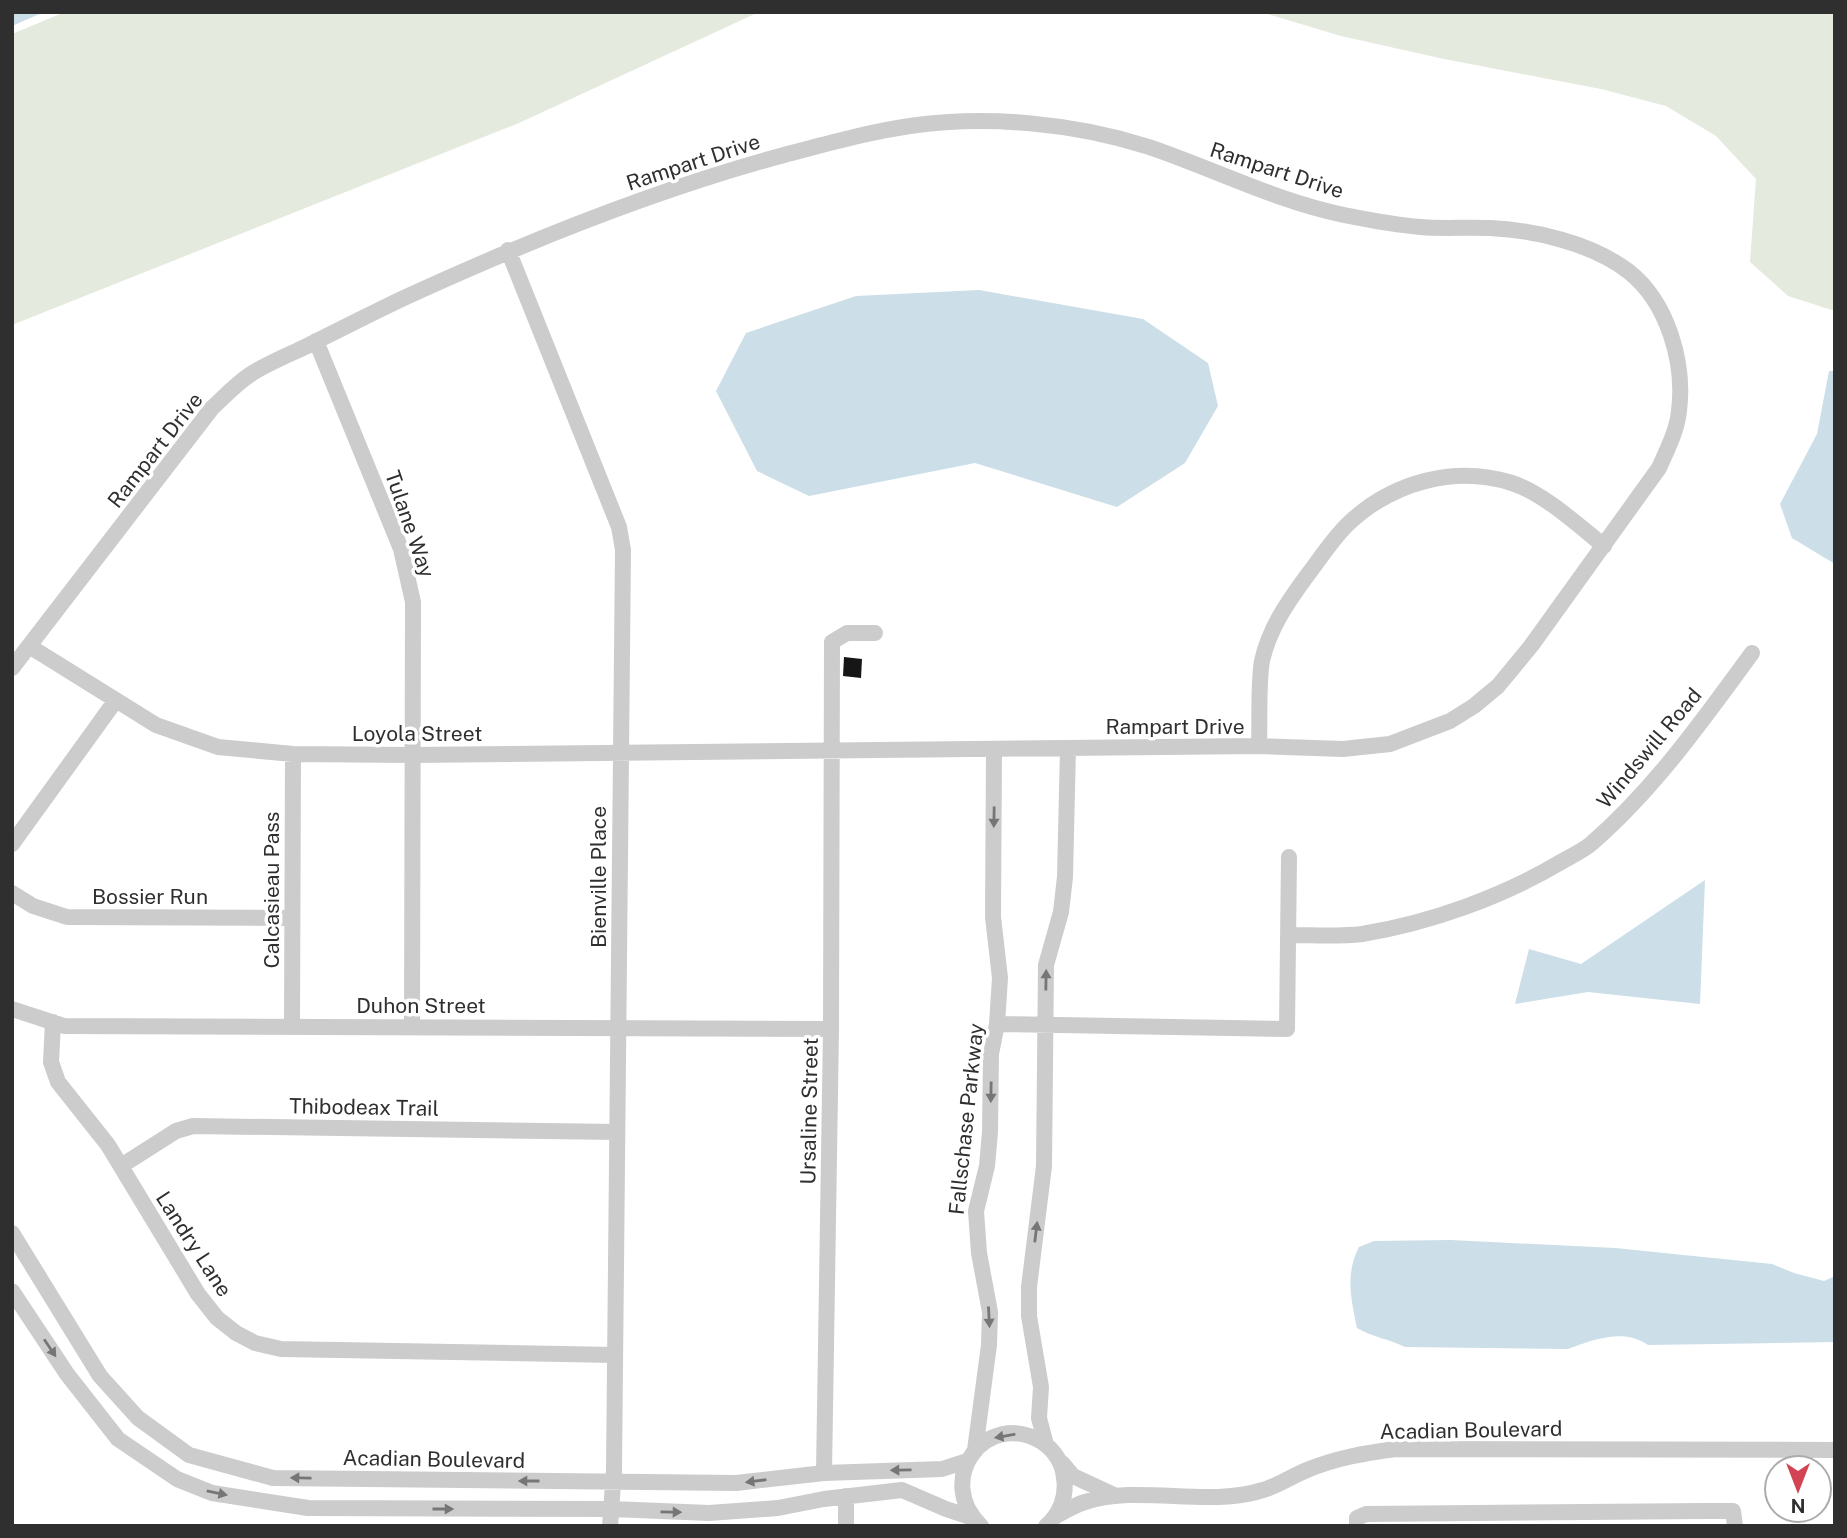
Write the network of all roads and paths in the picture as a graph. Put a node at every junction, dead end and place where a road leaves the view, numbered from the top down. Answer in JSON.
{"nodes":[{"id":1,"x":508,"y":250,"type":"junction"},
{"id":2,"x":316,"y":341,"type":"junction"},
{"id":3,"x":1604,"y":546,"type":"junction"},
{"id":4,"x":875,"y":633,"type":"dead end"},
{"id":5,"x":29,"y":646,"type":"junction"},
{"id":6,"x":1752,"y":653,"type":"dead end"},
{"id":7,"x":12,"y":667,"type":"edge"},
{"id":8,"x":116,"y":700,"type":"junction"},
{"id":9,"x":1259,"y":746,"type":"junction"},
{"id":10,"x":994,"y":748,"type":"junction"},
{"id":11,"x":1068,"y":748,"type":"junction"},
{"id":12,"x":832,"y":750,"type":"junction"},
{"id":13,"x":620,"y":752,"type":"junction"},
{"id":14,"x":293,"y":754,"type":"junction"},
{"id":15,"x":412,"y":755,"type":"junction"},
{"id":16,"x":12,"y":844,"type":"edge"},
{"id":17,"x":1289,"y":857,"type":"dead end"},
{"id":18,"x":12,"y":893,"type":"edge"},
{"id":19,"x":292,"y":918,"type":"junction"},
{"id":20,"x":1288,"y":935,"type":"junction"},
{"id":21,"x":12,"y":1009,"type":"edge"},
{"id":22,"x":53,"y":1022,"type":"junction"},
{"id":23,"x":997,"y":1024,"type":"junction"},
{"id":24,"x":1045,"y":1024,"type":"junction"},
{"id":25,"x":292,"y":1026,"type":"junction"},
{"id":26,"x":412,"y":1026,"type":"junction"},
{"id":27,"x":618,"y":1028,"type":"junction"},
{"id":28,"x":831,"y":1029,"type":"junction"},
{"id":29,"x":617,"y":1132,"type":"junction"},
{"id":30,"x":121,"y":1166,"type":"junction"},
{"id":31,"x":12,"y":1233,"type":"edge"},
{"id":32,"x":12,"y":1291,"type":"edge"},
{"id":33,"x":615,"y":1354,"type":"junction"},
{"id":34,"x":1046,"y":1445,"type":"junction"},
{"id":35,"x":1835,"y":1450,"type":"edge"},
{"id":36,"x":971,"y":1455,"type":"junction"},
{"id":37,"x":1058,"y":1459,"type":"junction"},
{"id":38,"x":824,"y":1473,"type":"junction"},
{"id":39,"x":613,"y":1482,"type":"junction"},
{"id":40,"x":846,"y":1496,"type":"junction"},
{"id":41,"x":1116,"y":1496,"type":"junction"},
{"id":42,"x":612,"y":1509,"type":"junction"},
{"id":43,"x":1051,"y":1521,"type":"edge"},
{"id":44,"x":977,"y":1522,"type":"edge"},
{"id":45,"x":610,"y":1526,"type":"edge"},
{"id":46,"x":846,"y":1526,"type":"edge"},
{"id":47,"x":1357,"y":1526,"type":"edge"},
{"id":48,"x":1735,"y":1526,"type":"edge"}],
"edges":[{"from":1,"to":2,"type":"street","name":"Rampart Drive"},
{"from":1,"to":3,"type":"street","name":"Rampart Drive"},
{"from":1,"to":13,"type":"street","name":"Bienville Place"},
{"from":2,"to":5,"type":"street","name":"Rampart Drive"},
{"from":2,"to":15,"type":"street","name":"Tulane Way"},
{"from":3,"to":9,"type":"street","name":"Rampart Drive"},
{"from":3,"to":9,"type":"street"},
{"from":4,"to":12,"type":"street","name":"Ursaline Street"},
{"from":5,"to":7,"type":"street","name":"Rampart Drive"},
{"from":5,"to":8,"type":"street","name":"Loyola Street"},
{"from":6,"to":20,"type":"street","name":"Windswill Road"},
{"from":8,"to":14,"type":"street","name":"Loyola Street"},
{"from":8,"to":16,"type":"street"},
{"from":9,"to":11,"type":"street","name":"Rampart Drive"},
{"from":10,"to":11,"type":"street","name":"Rampart Drive"},
{"from":10,"to":12,"type":"street","name":"Rampart Drive"},
{"from":10,"to":23,"type":"street","name":"Fallschase Parkway","one_way":true},
{"from":24,"to":11,"type":"street","one_way":true},
{"from":12,"to":13,"type":"street","name":"Loyola Street"},
{"from":12,"to":28,"type":"street","name":"Ursaline Street"},
{"from":13,"to":15,"type":"street","name":"Loyola Street"},
{"from":13,"to":27,"type":"street","name":"Bienville Place"},
{"from":14,"to":15,"type":"street","name":"Loyola Street"},
{"from":14,"to":19,"type":"street","name":"Calcasieau Pass"},
{"from":15,"to":26,"type":"street","name":"Tulane Way"},
{"from":17,"to":20,"type":"street"},
{"from":18,"to":19,"type":"street","name":"Bossier Run"},
{"from":19,"to":25,"type":"street","name":"Calcasieau Pass"},
{"from":20,"to":24,"type":"street"},
{"from":21,"to":22,"type":"street","name":"Duhon Street"},
{"from":22,"to":25,"type":"street","name":"Duhon Street"},
{"from":22,"to":30,"type":"street","name":"Landry Lane"},
{"from":23,"to":24,"type":"street"},
{"from":23,"to":36,"type":"street","name":"Fallschase Parkway","one_way":true},
{"from":34,"to":24,"type":"street","one_way":true},
{"from":25,"to":26,"type":"street","name":"Duhon Street"},
{"from":26,"to":27,"type":"street","name":"Duhon Street"},
{"from":27,"to":28,"type":"street","name":"Duhon Street"},
{"from":27,"to":29,"type":"street","name":"Bienville Place"},
{"from":28,"to":38,"type":"street","name":"Ursaline Street"},
{"from":29,"to":30,"type":"street","name":"Thibodeax Trail"},
{"from":29,"to":33,"type":"street","name":"Bienville Place"},
{"from":30,"to":33,"type":"street","name":"Landry Lane"},
{"from":39,"to":31,"type":"street","name":"Acadian Boulevard","one_way":true},
{"from":32,"to":42,"type":"street","one_way":true},
{"from":33,"to":39,"type":"street","name":"Bienville Place"},
{"from":34,"to":36,"type":"street","name":"Acadian Boulevard","one_way":true},
{"from":34,"to":37,"type":"street","name":"Acadian Boulevard"},
{"from":35,"to":41,"type":"street","name":"Acadian Boulevard"},
{"from":36,"to":38,"type":"street","name":"Acadian Boulevard","one_way":true},
{"from":36,"to":44,"type":"street","name":"Fallschase Parkway"},
{"from":37,"to":41,"type":"street","name":"Acadian Boulevard"},
{"from":37,"to":43,"type":"street"},
{"from":38,"to":39,"type":"street","name":"Acadian Boulevard","one_way":true},
{"from":39,"to":42,"type":"street","name":"Bienville Place"},
{"from":42,"to":40,"type":"street","one_way":true},
{"from":40,"to":44,"type":"street"},
{"from":40,"to":46,"type":"street"},
{"from":41,"to":43,"type":"street","name":"Acadian Boulevard"},
{"from":42,"to":45,"type":"street","name":"Bienville Place"},
{"from":47,"to":48,"type":"street"}]}
